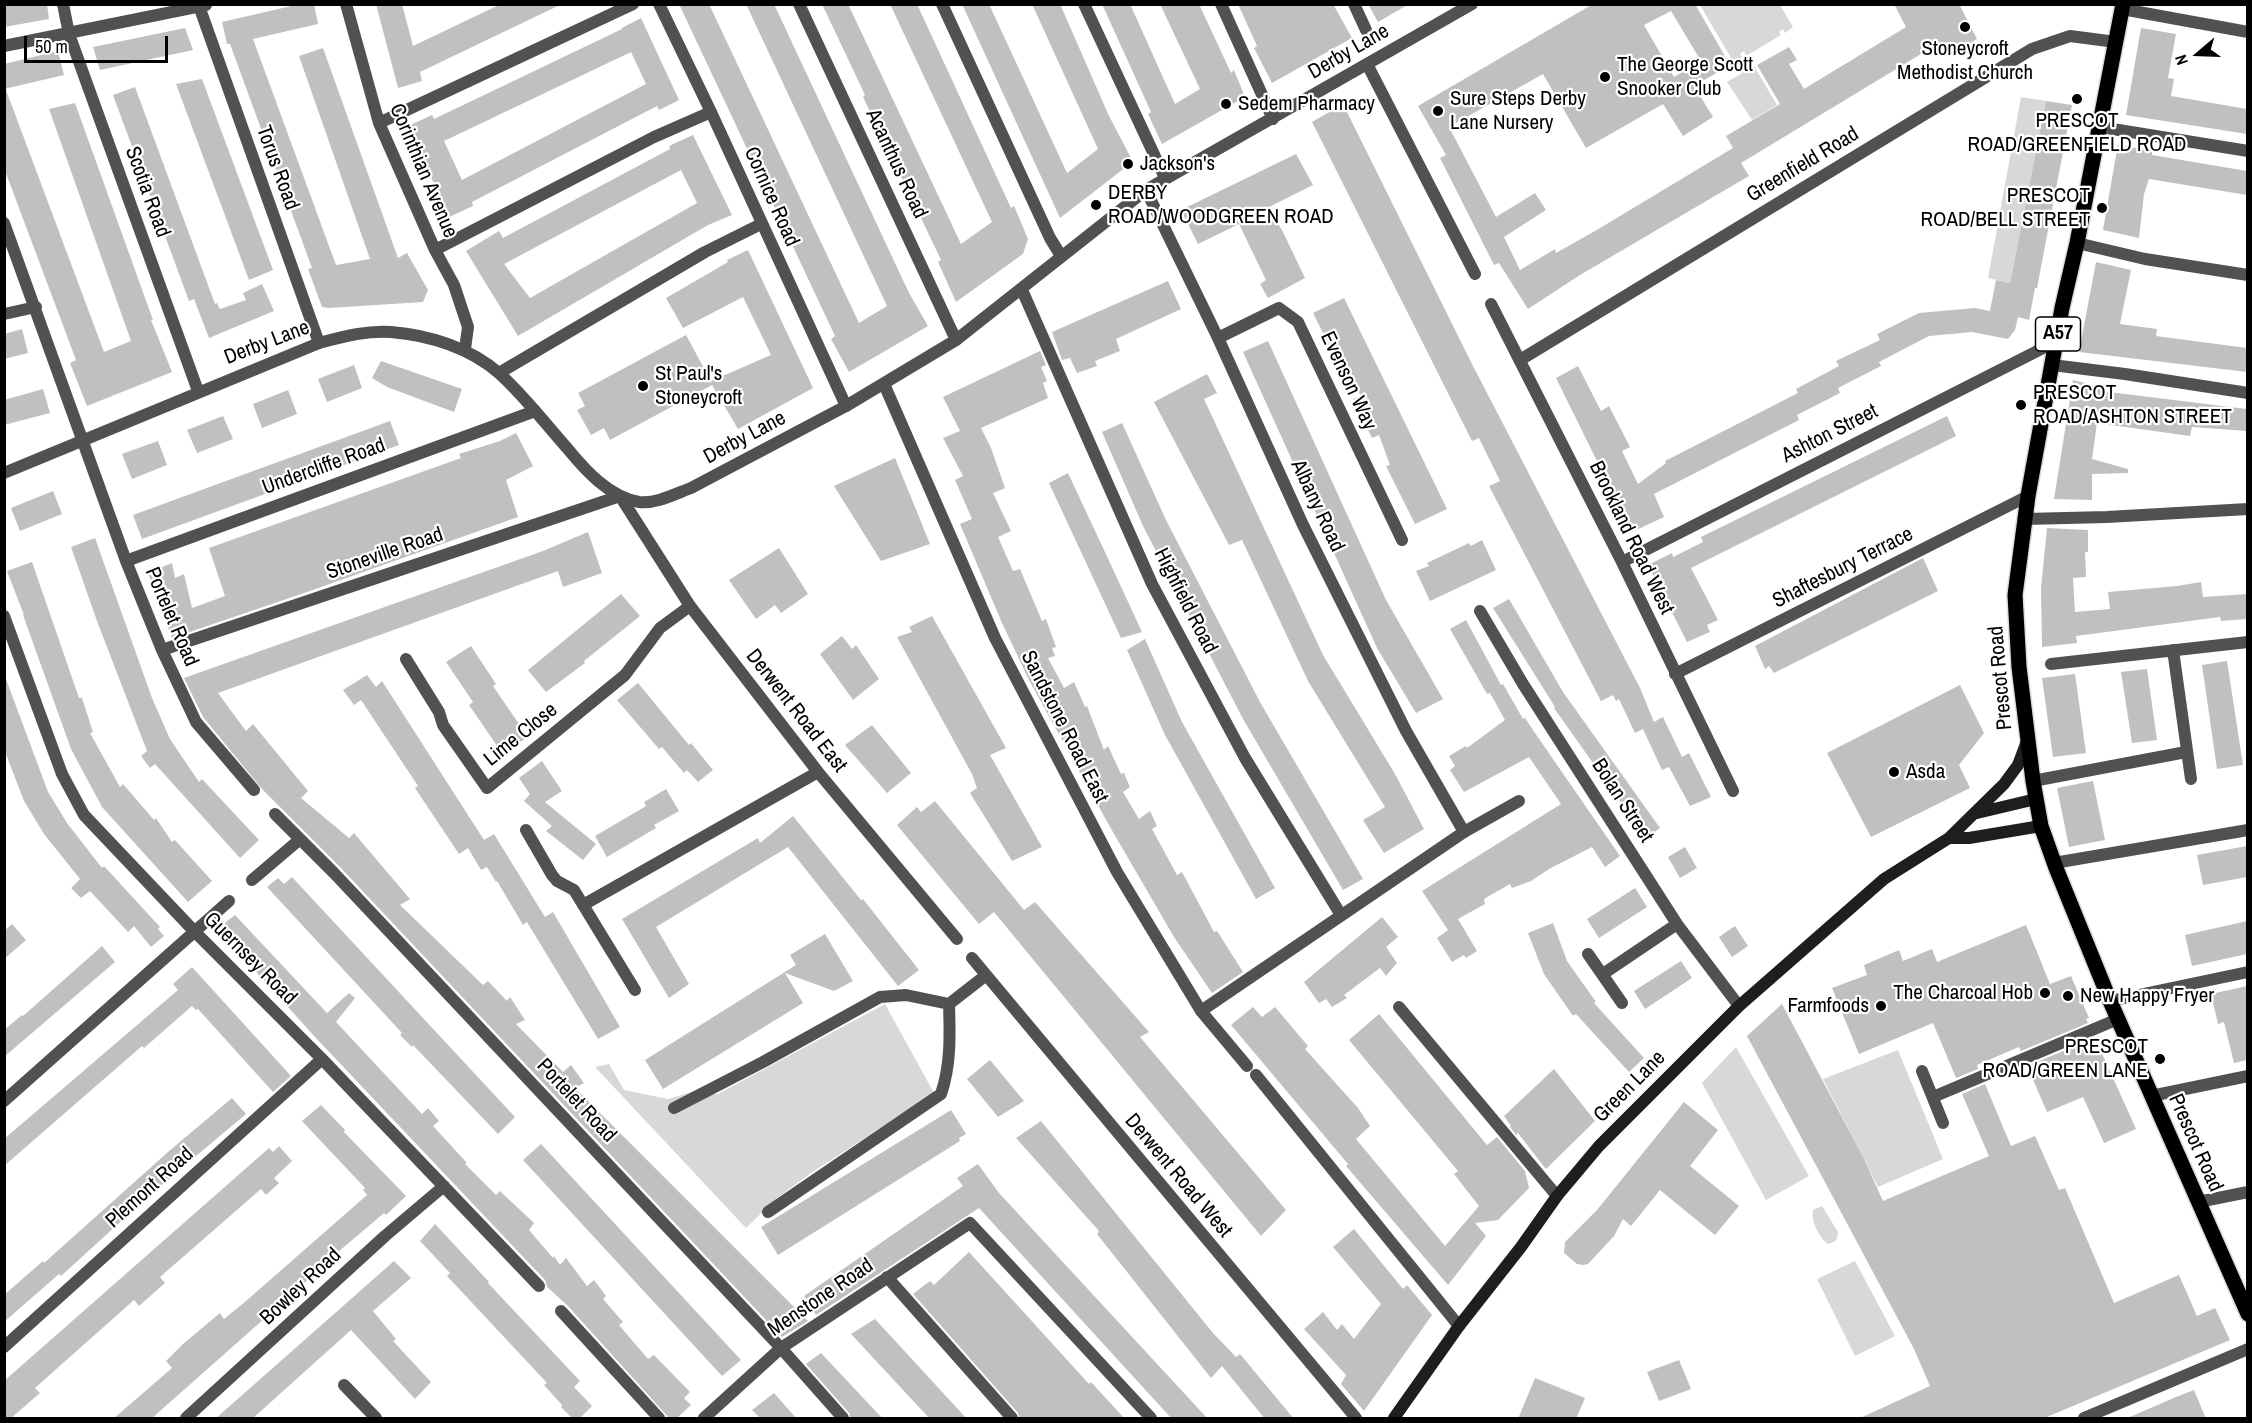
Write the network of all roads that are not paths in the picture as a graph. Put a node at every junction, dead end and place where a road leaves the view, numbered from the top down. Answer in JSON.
{"nodes":[{"id":1,"x":63,"y":4,"type":"edge"},
{"id":2,"x":346,"y":4,"type":"edge"},
{"id":3,"x":633,"y":4,"type":"edge"},
{"id":4,"x":659,"y":4,"type":"edge"},
{"id":5,"x":800,"y":4,"type":"edge"},
{"id":6,"x":942,"y":4,"type":"edge"},
{"id":7,"x":1084,"y":4,"type":"edge"},
{"id":8,"x":1221,"y":4,"type":"edge"},
{"id":9,"x":1354,"y":4,"type":"edge"},
{"id":10,"x":1472,"y":4,"type":"edge"},
{"id":11,"x":202,"y":5,"type":"edge"},
{"id":12,"x":2123,"y":7,"type":"edge"},
{"id":13,"x":1367,"y":32,"type":"dead end"},
{"id":14,"x":2247,"y":32,"type":"edge"},
{"id":15,"x":69,"y":34,"type":"junction"},
{"id":16,"x":2116,"y":42,"type":"junction"},
{"id":17,"x":4,"y":46,"type":"edge"},
{"id":18,"x":1367,"y":64,"type":"junction"},
{"id":19,"x":711,"y":112,"type":"junction"},
{"id":20,"x":1273,"y":119,"type":"junction"},
{"id":21,"x":379,"y":123,"type":"junction"},
{"id":22,"x":2100,"y":128,"type":"junction"},
{"id":23,"x":2247,"y":151,"type":"edge"},
{"id":24,"x":1165,"y":178,"type":"junction"},
{"id":25,"x":1146,"y":190,"type":"junction"},
{"id":26,"x":4,"y":223,"type":"edge"},
{"id":27,"x":761,"y":224,"type":"junction"},
{"id":28,"x":2077,"y":243,"type":"junction"},
{"id":29,"x":435,"y":249,"type":"junction"},
{"id":30,"x":1061,"y":256,"type":"junction"},
{"id":31,"x":1475,"y":274,"type":"dead end"},
{"id":32,"x":2247,"y":275,"type":"edge"},
{"id":33,"x":1022,"y":290,"type":"junction"},
{"id":34,"x":1491,"y":304,"type":"dead end"},
{"id":35,"x":36,"y":307,"type":"junction"},
{"id":36,"x":4,"y":314,"type":"edge"},
{"id":37,"x":1218,"y":338,"type":"junction"},
{"id":38,"x":956,"y":340,"type":"junction"},
{"id":39,"x":2057,"y":341,"type":"junction"},
{"id":40,"x":319,"y":343,"type":"junction"},
{"id":41,"x":465,"y":349,"type":"junction"},
{"id":42,"x":1520,"y":360,"type":"junction"},
{"id":43,"x":2052,"y":365,"type":"junction"},
{"id":44,"x":499,"y":373,"type":"junction"},
{"id":45,"x":884,"y":384,"type":"junction"},
{"id":46,"x":198,"y":391,"type":"junction"},
{"id":47,"x":2247,"y":393,"type":"edge"},
{"id":48,"x":846,"y":406,"type":"junction"},
{"id":49,"x":535,"y":411,"type":"junction"},
{"id":50,"x":82,"y":441,"type":"junction"},
{"id":51,"x":4,"y":473,"type":"edge"},
{"id":52,"x":620,"y":496,"type":"junction"},
{"id":53,"x":2028,"y":496,"type":"junction"},
{"id":54,"x":2247,"y":509,"type":"edge"},
{"id":55,"x":2025,"y":519,"type":"junction"},
{"id":56,"x":1402,"y":540,"type":"dead end"},
{"id":57,"x":126,"y":561,"type":"junction"},
{"id":58,"x":1622,"y":562,"type":"junction"},
{"id":59,"x":690,"y":606,"type":"junction"},
{"id":60,"x":1480,"y":611,"type":"dead end"},
{"id":61,"x":4,"y":616,"type":"edge"},
{"id":62,"x":2247,"y":642,"type":"edge"},
{"id":63,"x":162,"y":650,"type":"junction"},
{"id":64,"x":2173,"y":650,"type":"junction"},
{"id":65,"x":406,"y":659,"type":"dead end"},
{"id":66,"x":2045,"y":664,"type":"dead end"},
{"id":67,"x":1675,"y":674,"type":"junction"},
{"id":68,"x":2027,"y":739,"type":"junction"},
{"id":69,"x":2186,"y":752,"type":"junction"},
{"id":70,"x":818,"y":772,"type":"junction"},
{"id":71,"x":2191,"y":779,"type":"dead end"},
{"id":72,"x":2033,"y":781,"type":"junction"},
{"id":73,"x":254,"y":790,"type":"dead end"},
{"id":74,"x":1732,"y":791,"type":"dead end"},
{"id":75,"x":2036,"y":799,"type":"junction"},
{"id":76,"x":1519,"y":801,"type":"dead end"},
{"id":77,"x":1976,"y":813,"type":"junction"},
{"id":78,"x":276,"y":814,"type":"dead end"},
{"id":79,"x":2041,"y":826,"type":"junction"},
{"id":80,"x":526,"y":830,"type":"dead end"},
{"id":81,"x":2247,"y":830,"type":"edge"},
{"id":82,"x":1464,"y":832,"type":"junction"},
{"id":83,"x":1949,"y":838,"type":"junction"},
{"id":84,"x":299,"y":840,"type":"junction"},
{"id":85,"x":2054,"y":863,"type":"junction"},
{"id":86,"x":252,"y":880,"type":"dead end"},
{"id":87,"x":229,"y":901,"type":"dead end"},
{"id":88,"x":584,"y":905,"type":"junction"},
{"id":89,"x":1341,"y":915,"type":"junction"},
{"id":90,"x":1677,"y":924,"type":"junction"},
{"id":91,"x":195,"y":932,"type":"junction"},
{"id":92,"x":957,"y":939,"type":"dead end"},
{"id":93,"x":1588,"y":954,"type":"dead end"},
{"id":94,"x":972,"y":958,"type":"dead end"},
{"id":95,"x":2247,"y":972,"type":"edge"},
{"id":96,"x":1603,"y":974,"type":"junction"},
{"id":97,"x":985,"y":976,"type":"junction"},
{"id":98,"x":635,"y":990,"type":"dead end"},
{"id":99,"x":2110,"y":1000,"type":"junction"},
{"id":100,"x":1622,"y":1003,"type":"dead end"},
{"id":101,"x":949,"y":1004,"type":"junction"},
{"id":102,"x":1739,"y":1006,"type":"junction"},
{"id":103,"x":1400,"y":1007,"type":"dead end"},
{"id":104,"x":1201,"y":1011,"type":"junction"},
{"id":105,"x":2118,"y":1019,"type":"junction"},
{"id":106,"x":322,"y":1059,"type":"junction"},
{"id":107,"x":1922,"y":1071,"type":"dead end"},
{"id":108,"x":2247,"y":1076,"type":"edge"},
{"id":109,"x":2151,"y":1096,"type":"junction"},
{"id":110,"x":1933,"y":1097,"type":"junction"},
{"id":111,"x":4,"y":1101,"type":"edge"},
{"id":112,"x":674,"y":1108,"type":"dead end"},
{"id":113,"x":1943,"y":1123,"type":"dead end"},
{"id":114,"x":444,"y":1186,"type":"junction"},
{"id":115,"x":2247,"y":1192,"type":"edge"},
{"id":116,"x":1557,"y":1196,"type":"junction"},
{"id":117,"x":2198,"y":1202,"type":"junction"},
{"id":118,"x":768,"y":1212,"type":"dead end"},
{"id":119,"x":886,"y":1277,"type":"junction"},
{"id":120,"x":539,"y":1286,"type":"dead end"},
{"id":121,"x":561,"y":1311,"type":"dead end"},
{"id":122,"x":2247,"y":1314,"type":"edge"},
{"id":123,"x":1459,"y":1326,"type":"junction"},
{"id":124,"x":4,"y":1347,"type":"edge"},
{"id":125,"x":781,"y":1348,"type":"junction"},
{"id":126,"x":2247,"y":1349,"type":"edge"},
{"id":127,"x":344,"y":1385,"type":"dead end"},
{"id":128,"x":186,"y":1419,"type":"edge"},
{"id":129,"x":376,"y":1419,"type":"edge"},
{"id":130,"x":659,"y":1419,"type":"edge"},
{"id":131,"x":705,"y":1419,"type":"edge"},
{"id":132,"x":843,"y":1419,"type":"edge"},
{"id":133,"x":1012,"y":1419,"type":"edge"},
{"id":134,"x":1152,"y":1419,"type":"edge"},
{"id":135,"x":1356,"y":1419,"type":"edge"},
{"id":136,"x":1394,"y":1419,"type":"edge"},
{"id":137,"x":2084,"y":1419,"type":"edge"}],
"edges":[{"from":1,"to":15,"type":"street","name":"Scotia Road"},
{"from":2,"to":21,"type":"street","name":"Corinthian Avenue"},
{"from":3,"to":21,"type":"street"},
{"from":4,"to":19,"type":"street","name":"Cornice Road"},
{"from":5,"to":38,"type":"street","name":"Acanthus Road"},
{"from":6,"to":30,"type":"street"},
{"from":7,"to":24,"type":"street"},
{"from":8,"to":20,"type":"street"},
{"from":9,"to":13,"type":"street"},
{"from":10,"to":18,"type":"street","name":"Derby Lane"},
{"from":11,"to":15,"type":"street"},
{"from":11,"to":40,"type":"street","name":"Torus Road"},
{"from":12,"to":14,"type":"street"},
{"from":12,"to":16,"type":"main road","name":"Prescot Road","number":"A57"},
{"from":15,"to":17,"type":"street"},
{"from":15,"to":46,"type":"street","name":"Scotia Road"},
{"from":16,"to":22,"type":"main road","name":"Prescot Road","number":"A57"},
{"from":16,"to":42,"type":"street","name":"Greenfield Road"},
{"from":18,"to":20,"type":"street","name":"Derby Lane"},
{"from":18,"to":31,"type":"street"},
{"from":19,"to":27,"type":"street","name":"Cornice Road"},
{"from":19,"to":29,"type":"street"},
{"from":20,"to":24,"type":"street","name":"Derby Lane"},
{"from":21,"to":29,"type":"street","name":"Corinthian Avenue"},
{"from":22,"to":23,"type":"street"},
{"from":22,"to":28,"type":"main road","name":"Prescot Road","number":"A57"},
{"from":24,"to":25,"type":"street","name":"Derby Lane"},
{"from":25,"to":30,"type":"street","name":"Derby Lane"},
{"from":25,"to":37,"type":"street","name":"Albany Road"},
{"from":26,"to":35,"type":"street","name":"Portelet Road"},
{"from":27,"to":44,"type":"street"},
{"from":27,"to":48,"type":"street","name":"Cornice Road"},
{"from":28,"to":32,"type":"street"},
{"from":28,"to":39,"type":"main road","name":"Prescot Road","number":"A57"},
{"from":29,"to":41,"type":"street","name":"Corinthian Avenue"},
{"from":30,"to":33,"type":"street","name":"Derby Lane"},
{"from":33,"to":38,"type":"street","name":"Derby Lane"},
{"from":33,"to":89,"type":"street","name":"Highfield Road"},
{"from":34,"to":42,"type":"street","name":"Brookland Road West"},
{"from":35,"to":36,"type":"street"},
{"from":35,"to":50,"type":"street","name":"Portelet Road"},
{"from":37,"to":56,"type":"street","name":"Evenson Way"},
{"from":37,"to":82,"type":"street","name":"Albany Road"},
{"from":38,"to":45,"type":"street","name":"Derby Lane"},
{"from":39,"to":43,"type":"main road","name":"Prescot Road","number":"A57"},
{"from":39,"to":58,"type":"street","name":"Ashton Street"},
{"from":40,"to":41,"type":"street","name":"Derby Lane"},
{"from":40,"to":46,"type":"street","name":"Derby Lane"},
{"from":41,"to":44,"type":"street","name":"Derby Lane"},
{"from":42,"to":58,"type":"street","name":"Brookland Road West"},
{"from":43,"to":47,"type":"street"},
{"from":43,"to":53,"type":"main road","name":"Prescot Road","number":"A57"},
{"from":44,"to":49,"type":"street","name":"Derby Lane"},
{"from":45,"to":48,"type":"street","name":"Derby Lane"},
{"from":45,"to":104,"type":"street","name":"Sandstone Road East"},
{"from":46,"to":50,"type":"street","name":"Derby Lane"},
{"from":48,"to":52,"type":"street","name":"Derby Lane"},
{"from":49,"to":52,"type":"street","name":"Derby Lane"},
{"from":49,"to":57,"type":"street","name":"Undercliffe Road"},
{"from":50,"to":51,"type":"street","name":"Derby Lane"},
{"from":50,"to":57,"type":"street","name":"Portelet Road"},
{"from":52,"to":59,"type":"street","name":"Derwent Road East"},
{"from":52,"to":63,"type":"street","name":"Stoneville Road"},
{"from":53,"to":55,"type":"main road","name":"Prescot Road","number":"A57"},
{"from":53,"to":67,"type":"street","name":"Shaftesbury Terrace"},
{"from":54,"to":55,"type":"street"},
{"from":55,"to":68,"type":"main road","name":"Prescot Road","number":"A57"},
{"from":57,"to":63,"type":"street","name":"Portelet Road"},
{"from":58,"to":67,"type":"street","name":"Brookland Road West"},
{"from":59,"to":65,"type":"street","name":"Lime Close"},
{"from":59,"to":70,"type":"street","name":"Derwent Road East"},
{"from":60,"to":90,"type":"street","name":"Bolan Street"},
{"from":61,"to":91,"type":"street","name":"Guernsey Road"},
{"from":62,"to":64,"type":"street"},
{"from":63,"to":73,"type":"street","name":"Portelet Road"},
{"from":64,"to":66,"type":"street"},
{"from":64,"to":69,"type":"street"},
{"from":67,"to":74,"type":"street","name":"Brookland Road West"},
{"from":68,"to":72,"type":"main road","name":"Prescot Road","number":"A57"},
{"from":68,"to":77,"type":"main road"},
{"from":69,"to":71,"type":"street"},
{"from":69,"to":72,"type":"street"},
{"from":70,"to":88,"type":"street"},
{"from":70,"to":92,"type":"street","name":"Derwent Road East"},
{"from":72,"to":75,"type":"main road","name":"Prescot Road","number":"A57"},
{"from":75,"to":77,"type":"main road","name":"Green Lane"},
{"from":75,"to":79,"type":"main road","name":"Prescot Road","number":"A57"},
{"from":76,"to":82,"type":"street"},
{"from":77,"to":83,"type":"main road","name":"Green Lane"},
{"from":78,"to":84,"type":"street","name":"Portelet Road"},
{"from":79,"to":83,"type":"main road","name":"Green Lane"},
{"from":79,"to":85,"type":"main road","name":"Prescot Road","number":"A57"},
{"from":80,"to":88,"type":"street"},
{"from":81,"to":85,"type":"street"},
{"from":82,"to":89,"type":"street"},
{"from":83,"to":102,"type":"main road","name":"Green Lane"},
{"from":84,"to":86,"type":"street"},
{"from":84,"to":125,"type":"street","name":"Portelet Road"},
{"from":85,"to":99,"type":"main road","name":"Prescot Road","number":"A57"},
{"from":87,"to":91,"type":"street"},
{"from":88,"to":98,"type":"street"},
{"from":89,"to":104,"type":"street"},
{"from":90,"to":96,"type":"street"},
{"from":90,"to":102,"type":"street","name":"Bolan Street"},
{"from":91,"to":106,"type":"street","name":"Guernsey Road"},
{"from":91,"to":111,"type":"street"},
{"from":93,"to":96,"type":"street"},
{"from":94,"to":97,"type":"street","name":"Derwent Road West"},
{"from":95,"to":99,"type":"street"},
{"from":96,"to":100,"type":"street"},
{"from":97,"to":101,"type":"street"},
{"from":97,"to":135,"type":"street","name":"Derwent Road West"},
{"from":99,"to":105,"type":"main road","name":"Prescot Road","number":"A57"},
{"from":101,"to":112,"type":"street"},
{"from":101,"to":118,"type":"street"},
{"from":102,"to":116,"type":"main road","name":"Green Lane"},
{"from":103,"to":116,"type":"street"},
{"from":104,"to":123,"type":"street","name":"Sandstone Road East"},
{"from":105,"to":109,"type":"main road","name":"Prescot Road","number":"A57"},
{"from":105,"to":110,"type":"street"},
{"from":106,"to":114,"type":"street","name":"Guernsey Road"},
{"from":106,"to":124,"type":"street","name":"Plemont Road"},
{"from":107,"to":110,"type":"street"},
{"from":108,"to":109,"type":"street"},
{"from":109,"to":117,"type":"main road","name":"Prescot Road","number":"A57"},
{"from":110,"to":113,"type":"street"},
{"from":114,"to":120,"type":"street","name":"Guernsey Road"},
{"from":114,"to":128,"type":"street","name":"Bowley Road"},
{"from":115,"to":117,"type":"street"},
{"from":116,"to":123,"type":"main road","name":"Green Lane"},
{"from":117,"to":122,"type":"main road","name":"Prescot Road","number":"A57"},
{"from":119,"to":125,"type":"street","name":"Menstone Road"},
{"from":119,"to":133,"type":"street"},
{"from":119,"to":134,"type":"street","name":"Menstone Road"},
{"from":121,"to":130,"type":"street"},
{"from":123,"to":136,"type":"main road","name":"Green Lane"},
{"from":125,"to":131,"type":"street","name":"Menstone Road"},
{"from":125,"to":132,"type":"street","name":"Portelet Road"},
{"from":126,"to":137,"type":"street"},
{"from":127,"to":129,"type":"street"}]}
